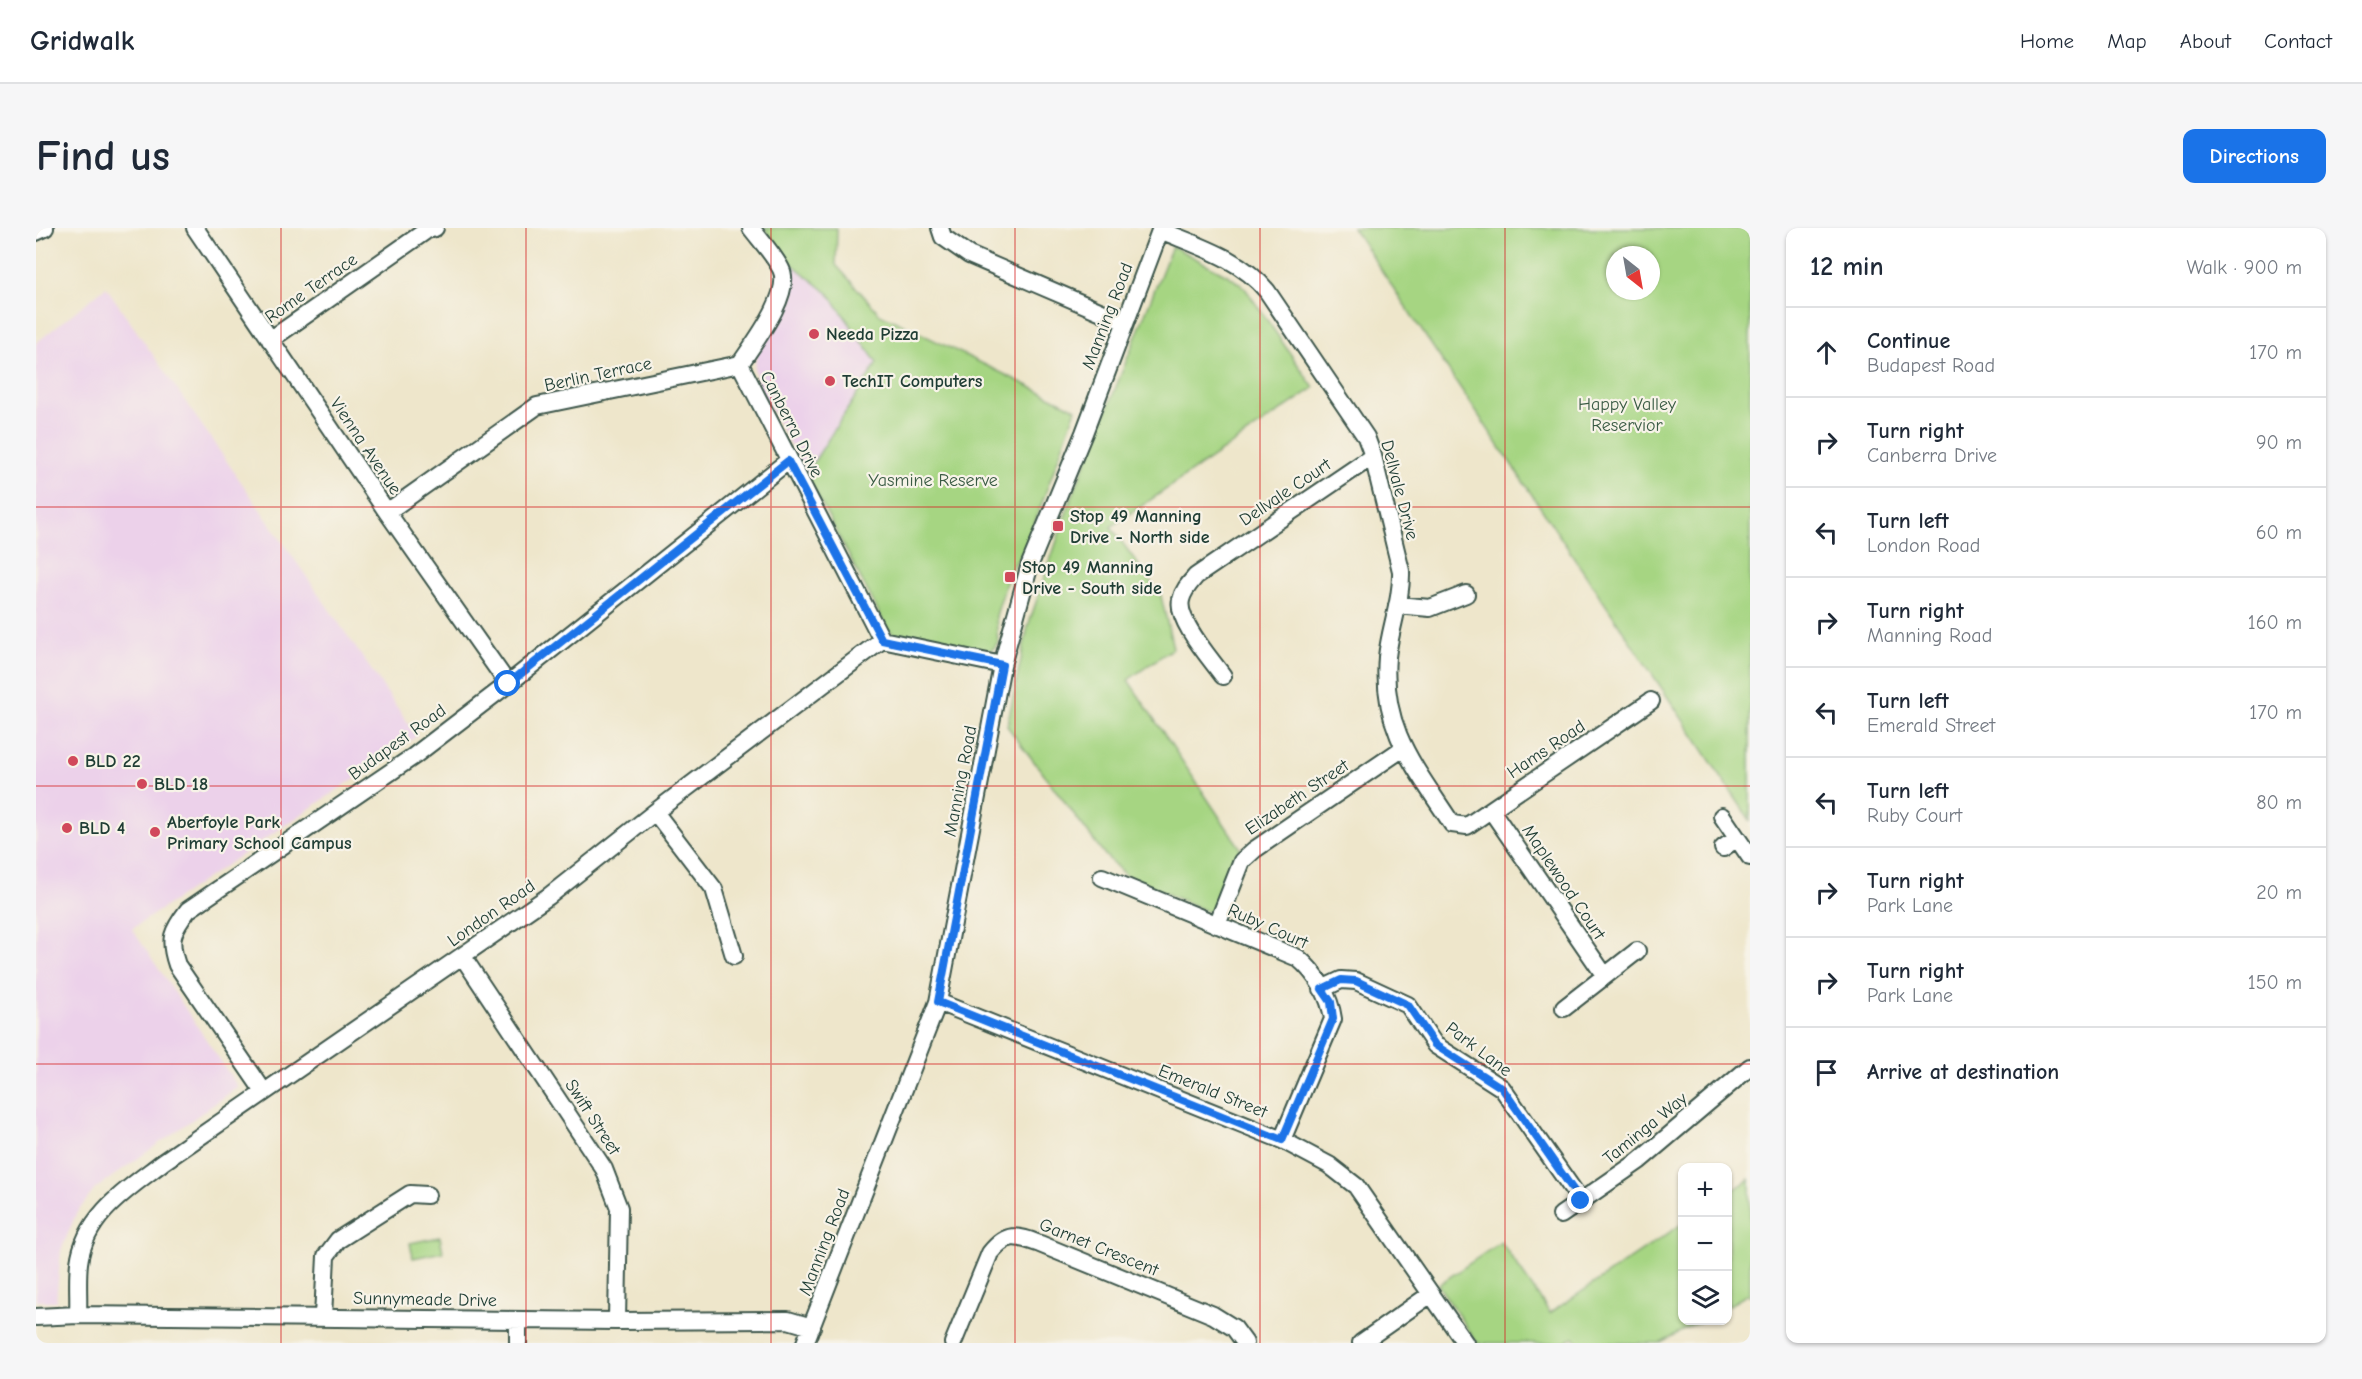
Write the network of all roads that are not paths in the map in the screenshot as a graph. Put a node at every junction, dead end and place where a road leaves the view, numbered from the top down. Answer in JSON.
{"nodes":[{"id":1,"x":45,"y":228,"type":"edge"},
{"id":2,"x":195,"y":228,"type":"edge"},
{"id":3,"x":435,"y":228,"type":"edge"},
{"id":4,"x":751,"y":228,"type":"edge"},
{"id":5,"x":940,"y":228,"type":"edge"},
{"id":6,"x":1160,"y":229,"type":"edge"},
{"id":7,"x":36,"y":232,"type":"edge"},
{"id":8,"x":1125,"y":322,"type":"junction"},
{"id":9,"x":270,"y":340,"type":"junction"},
{"id":10,"x":740,"y":364,"type":"junction"},
{"id":11,"x":1373,"y":456,"type":"junction"},
{"id":12,"x":788,"y":461,"type":"junction"},
{"id":13,"x":387,"y":512,"type":"junction"},
{"id":14,"x":1466,"y":594,"type":"dead end"},
{"id":15,"x":1397,"y":605,"type":"junction"},
{"id":16,"x":882,"y":640,"type":"junction"},
{"id":17,"x":1002,"y":665,"type":"junction"},
{"id":18,"x":1223,"y":676,"type":"dead end"},
{"id":19,"x":508,"y":684,"type":"junction"},
{"id":20,"x":1651,"y":701,"type":"dead end"},
{"id":21,"x":1402,"y":749,"type":"junction"},
{"id":22,"x":1491,"y":810,"type":"junction"},
{"id":23,"x":655,"y":812,"type":"junction"},
{"id":24,"x":1722,"y":816,"type":"dead end"},
{"id":25,"x":1462,"y":826,"type":"joint"},
{"id":26,"x":1737,"y":838,"type":"junction"},
{"id":27,"x":1723,"y":848,"type":"dead end"},
{"id":28,"x":1750,"y":857,"type":"edge"},
{"id":29,"x":1102,"y":877,"type":"dead end"},
{"id":30,"x":1217,"y":925,"type":"junction"},
{"id":31,"x":1637,"y":951,"type":"dead end"},
{"id":32,"x":734,"y":956,"type":"dead end"},
{"id":33,"x":463,"y":957,"type":"junction"},
{"id":34,"x":1605,"y":976,"type":"junction"},
{"id":35,"x":1322,"y":989,"type":"junction"},
{"id":36,"x":938,"y":1002,"type":"junction"},
{"id":37,"x":1564,"y":1008,"type":"dead end"},
{"id":38,"x":1750,"y":1067,"type":"edge"},
{"id":39,"x":264,"y":1092,"type":"junction"},
{"id":40,"x":1282,"y":1140,"type":"junction"},
{"id":41,"x":427,"y":1195,"type":"dead end"},
{"id":42,"x":1581,"y":1201,"type":"junction"},
{"id":43,"x":1561,"y":1215,"type":"dead end"},
{"id":44,"x":1431,"y":1294,"type":"junction"},
{"id":45,"x":78,"y":1315,"type":"junction"},
{"id":46,"x":36,"y":1317,"type":"edge"},
{"id":47,"x":323,"y":1317,"type":"junction"},
{"id":48,"x":518,"y":1320,"type":"junction"},
{"id":49,"x":617,"y":1321,"type":"junction"},
{"id":50,"x":812,"y":1327,"type":"junction"},
{"id":51,"x":518,"y":1343,"type":"edge"},
{"id":52,"x":806,"y":1343,"type":"edge"},
{"id":53,"x":953,"y":1343,"type":"edge"},
{"id":54,"x":1245,"y":1343,"type":"edge"},
{"id":55,"x":1361,"y":1343,"type":"edge"},
{"id":56,"x":1465,"y":1343,"type":"edge"}],
"edges":[{"from":1,"to":7,"type":"street"},
{"from":2,"to":9,"type":"street","name":"Vienna Avenue"},
{"from":3,"to":9,"type":"street","name":"Rome Terrace"},
{"from":4,"to":10,"type":"street","name":"Canberra Drive"},
{"from":5,"to":8,"type":"street"},
{"from":6,"to":8,"type":"street","name":"Manning Road"},
{"from":6,"to":11,"type":"street","name":"Dellvale Drive"},
{"from":8,"to":17,"type":"street","name":"Manning Road"},
{"from":9,"to":13,"type":"street","name":"Vienna Avenue"},
{"from":10,"to":12,"type":"street","name":"Canberra Drive"},
{"from":10,"to":13,"type":"street","name":"Berlin Terrace"},
{"from":11,"to":15,"type":"street","name":"Dellvale Drive"},
{"from":11,"to":18,"type":"street","name":"Dellvale Court"},
{"from":12,"to":16,"type":"street","name":"Canberra Drive"},
{"from":12,"to":19,"type":"street","name":"Budapest Road"},
{"from":13,"to":19,"type":"street","name":"Vienna Avenue"},
{"from":14,"to":15,"type":"street"},
{"from":15,"to":21,"type":"street","name":"Dellvale Drive"},
{"from":16,"to":17,"type":"street"},
{"from":16,"to":23,"type":"street","name":"London Road"},
{"from":17,"to":36,"type":"street","name":"Manning Road"},
{"from":19,"to":39,"type":"street","name":"Budapest Road"},
{"from":20,"to":22,"type":"street","name":"Hams Road"},
{"from":21,"to":25,"type":"street","name":"Dellvale Drive"},
{"from":21,"to":30,"type":"street","name":"Elizabeth Street"},
{"from":22,"to":25,"type":"street","name":"Hams Road"},
{"from":22,"to":34,"type":"street","name":"Maplewood Court"},
{"from":23,"to":32,"type":"street"},
{"from":23,"to":33,"type":"street","name":"London Road"},
{"from":24,"to":26,"type":"street"},
{"from":26,"to":27,"type":"street"},
{"from":26,"to":28,"type":"street"},
{"from":29,"to":30,"type":"street","name":"Ruby Court"},
{"from":30,"to":35,"type":"street","name":"Ruby Court"},
{"from":31,"to":34,"type":"street"},
{"from":33,"to":39,"type":"street","name":"London Road"},
{"from":33,"to":49,"type":"street","name":"Swift Street"},
{"from":34,"to":37,"type":"street"},
{"from":35,"to":40,"type":"street","name":"Ruby Court"},
{"from":35,"to":42,"type":"street","name":"Park Lane"},
{"from":36,"to":40,"type":"street","name":"Emerald Street"},
{"from":36,"to":50,"type":"street","name":"Manning Road"},
{"from":38,"to":42,"type":"street","name":"Taminga Way"},
{"from":39,"to":45,"type":"street","name":"London Road"},
{"from":40,"to":44,"type":"street","name":"Emerald Street"},
{"from":41,"to":47,"type":"street"},
{"from":42,"to":43,"type":"street","name":"Taminga Way"},
{"from":44,"to":55,"type":"street"},
{"from":44,"to":56,"type":"street","name":"Emerald Street"},
{"from":45,"to":46,"type":"street","name":"Sunnymeade Drive"},
{"from":45,"to":47,"type":"street","name":"Sunnymeade Drive"},
{"from":47,"to":48,"type":"street","name":"Sunnymeade Drive"},
{"from":48,"to":49,"type":"street","name":"Sunnymeade Drive"},
{"from":48,"to":51,"type":"street"},
{"from":49,"to":50,"type":"street","name":"Sunnymeade Drive"},
{"from":50,"to":52,"type":"street","name":"Manning Road"},
{"from":53,"to":54,"type":"street","name":"Garnet Crescent"}]}
